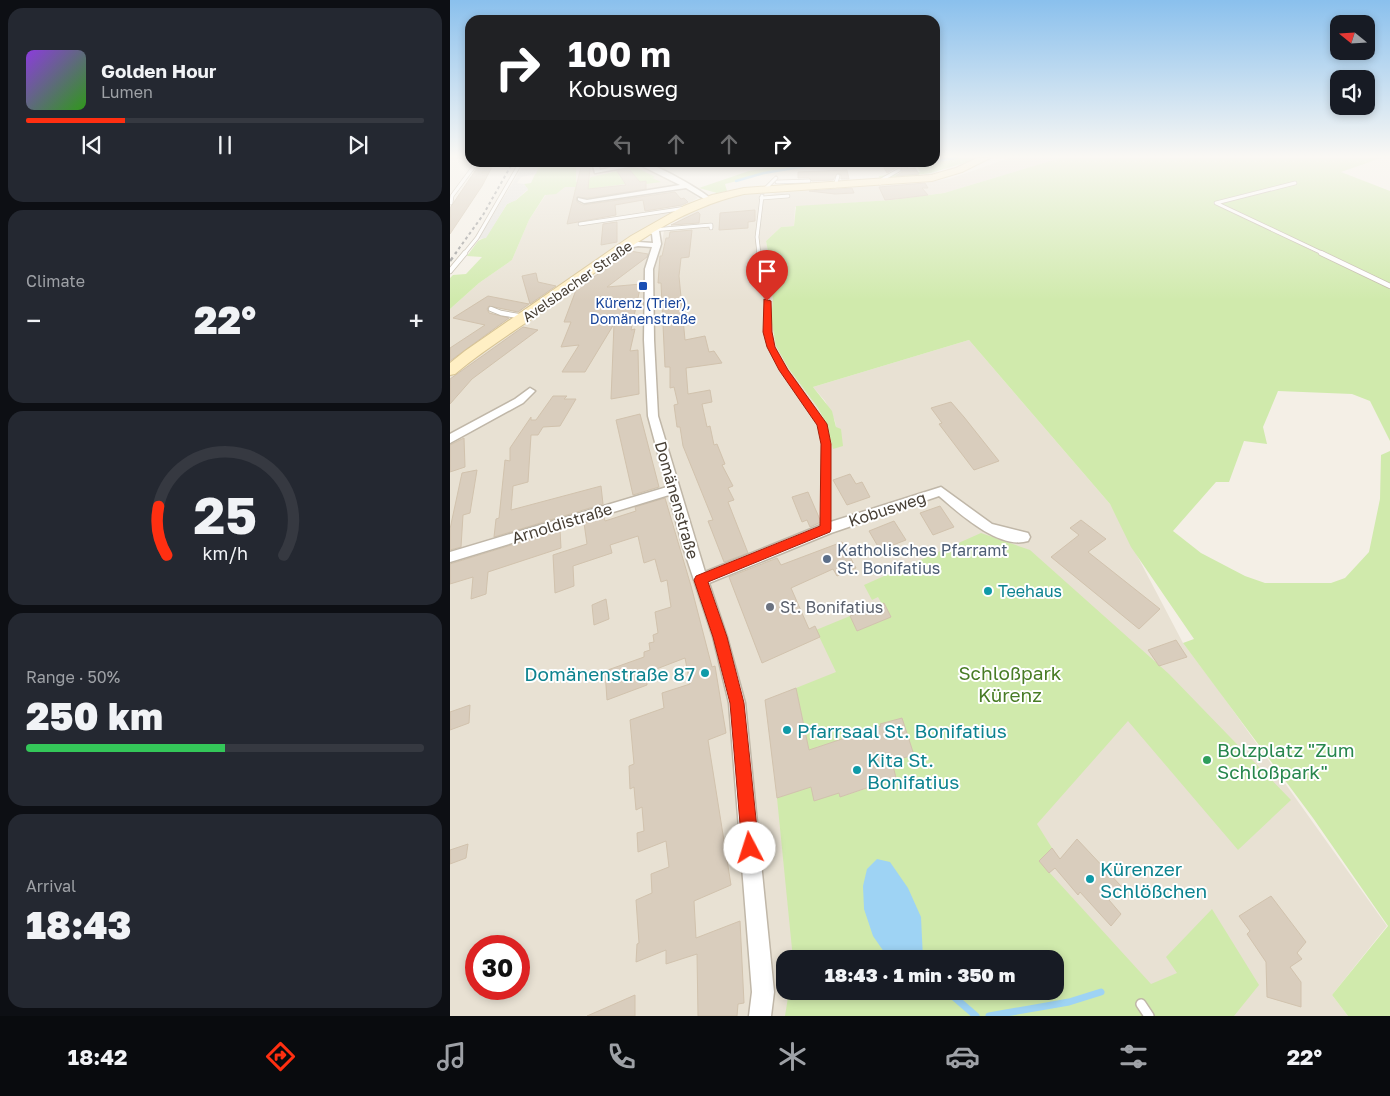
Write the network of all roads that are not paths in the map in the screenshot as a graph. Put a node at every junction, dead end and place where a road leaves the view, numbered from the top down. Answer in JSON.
{"nodes":[{"id":1,"x":496,"y":205,"type":"edge"},
{"id":2,"x":692,"y":205,"type":"edge"},
{"id":3,"x":764,"y":205,"type":"edge"},
{"id":4,"x":1221,"y":205,"type":"edge"},
{"id":5,"x":686,"y":208,"type":"junction"},
{"id":6,"x":580,"y":224,"type":"dead end"},
{"id":7,"x":711,"y":228,"type":"dead end"},
{"id":8,"x":650,"y":230,"type":"junction"},
{"id":9,"x":625,"y":247,"type":"junction"},
{"id":10,"x":653,"y":247,"type":"junction"},
{"id":11,"x":450,"y":271,"type":"edge"},
{"id":12,"x":1390,"y":286,"type":"edge"},
{"id":13,"x":490,"y":309,"type":"dead end"},
{"id":14,"x":525,"y":317,"type":"junction"},
{"id":15,"x":450,"y":371,"type":"edge"},
{"id":16,"x":530,"y":391,"type":"dead end"},
{"id":17,"x":450,"y":439,"type":"edge"},
{"id":18,"x":674,"y":489,"type":"junction"},
{"id":19,"x":826,"y":529,"type":"junction"},
{"id":20,"x":1023,"y":537,"type":"dead end"},
{"id":21,"x":450,"y":557,"type":"edge"},
{"id":22,"x":701,"y":580,"type":"junction"},
{"id":23,"x":1141,"y":1004,"type":"dead end"},
{"id":24,"x":760,"y":1016,"type":"edge"},
{"id":25,"x":1149,"y":1016,"type":"edge"}],
"edges":[{"from":1,"to":11,"type":"lane"},
{"from":2,"to":5,"type":"main road","name":"Avelsbacher Straße"},
{"from":3,"to":19,"type":"lane","name":"Kobusweg"},
{"from":4,"to":12,"type":"lane"},
{"from":5,"to":6,"type":"lane"},
{"from":5,"to":8,"type":"main road","name":"Avelsbacher Straße"},
{"from":7,"to":8,"type":"lane"},
{"from":8,"to":9,"type":"main road","name":"Avelsbacher Straße"},
{"from":8,"to":10,"type":"street","name":"Domänenstraße"},
{"from":9,"to":10,"type":"street"},
{"from":9,"to":14,"type":"main road","name":"Avelsbacher Straße"},
{"from":10,"to":18,"type":"street","name":"Domänenstraße"},
{"from":13,"to":14,"type":"lane"},
{"from":14,"to":15,"type":"main road","name":"Avelsbacher Straße"},
{"from":16,"to":17,"type":"street"},
{"from":18,"to":21,"type":"street","name":"Arnoldistraße"},
{"from":18,"to":22,"type":"street","name":"Domänenstraße"},
{"from":19,"to":20,"type":"street","name":"Kobusweg"},
{"from":19,"to":22,"type":"street","name":"Kobusweg"},
{"from":22,"to":24,"type":"street","name":"Domänenstraße"},
{"from":23,"to":25,"type":"lane"}]}
